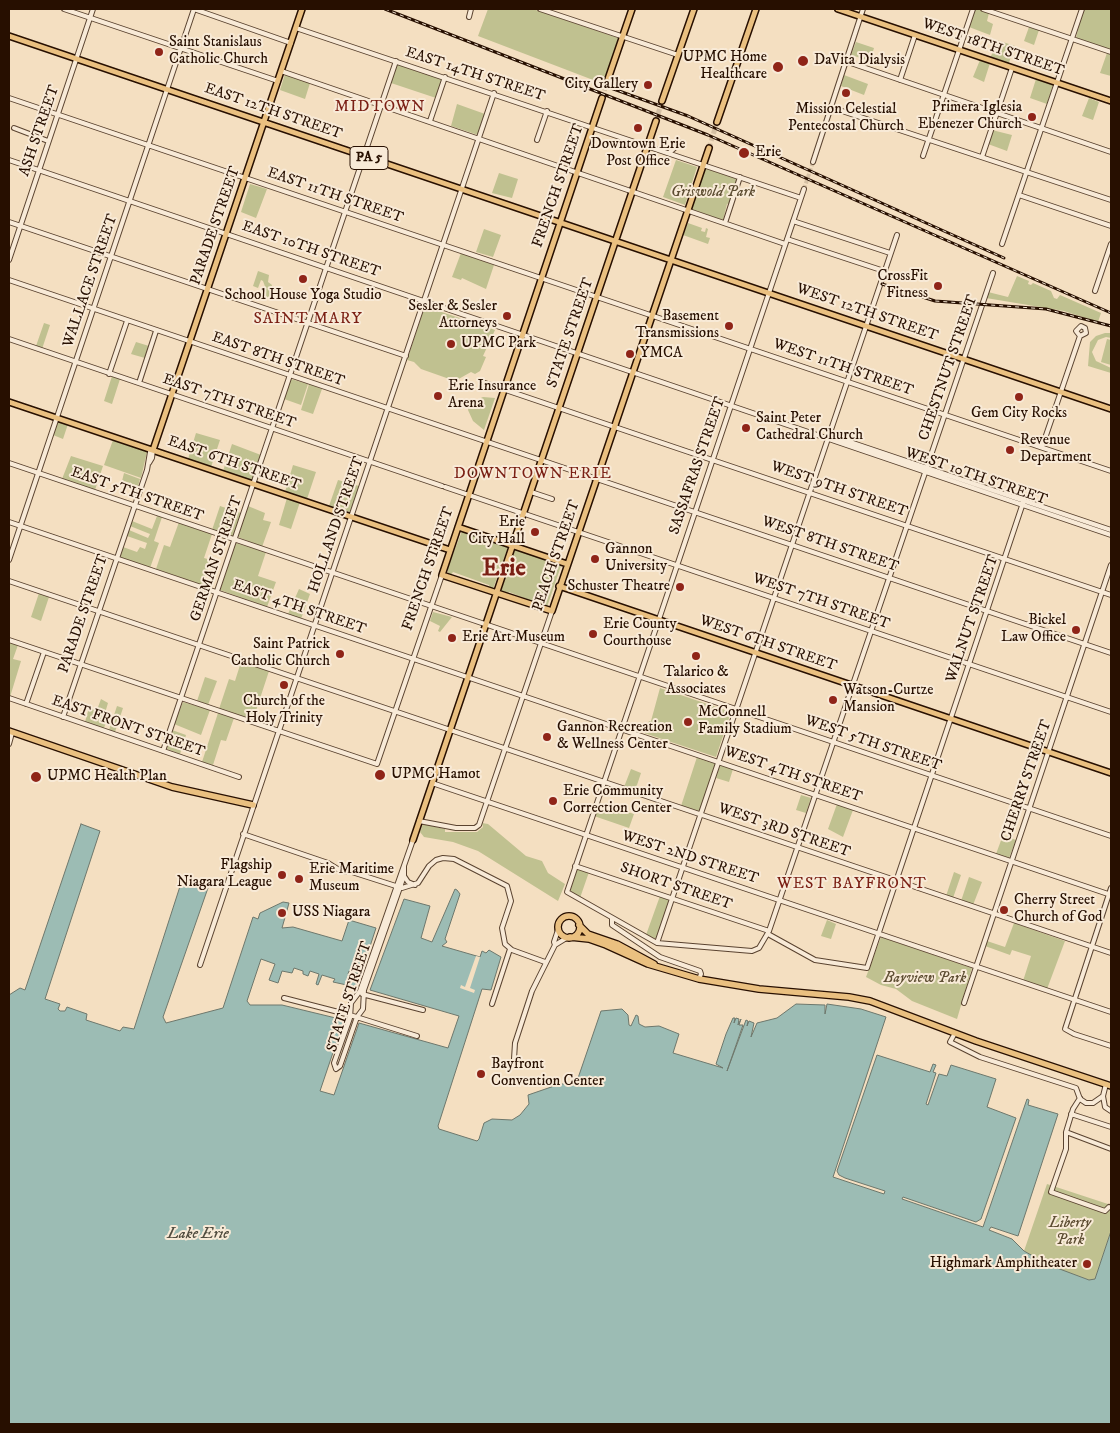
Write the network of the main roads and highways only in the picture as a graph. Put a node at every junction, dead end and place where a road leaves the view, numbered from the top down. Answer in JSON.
{"nodes":[{"id":1,"x":302,"y":9,"type":"edge"},
{"id":2,"x":632,"y":9,"type":"edge"},
{"id":3,"x":692,"y":9,"type":"edge"},
{"id":4,"x":756,"y":9,"type":"edge"},
{"id":5,"x":838,"y":9,"type":"edge"},
{"id":6,"x":9,"y":36,"type":"edge"},
{"id":7,"x":608,"y":79,"type":"tunnel mouth"},
{"id":8,"x":602,"y":98,"type":"tunnel mouth"},
{"id":9,"x":662,"y":101,"type":"tunnel mouth"},
{"id":10,"x":1111,"y":101,"type":"edge"},
{"id":11,"x":656,"y":121,"type":"tunnel mouth"},
{"id":12,"x":264,"y":122,"type":"junction"},
{"id":13,"x":717,"y":122,"type":"tunnel mouth"},
{"id":14,"x":709,"y":148,"type":"tunnel mouth"},
{"id":15,"x":559,"y":223,"type":"junction"},
{"id":16,"x":615,"y":241,"type":"junction"},
{"id":17,"x":672,"y":260,"type":"junction"},
{"id":18,"x":9,"y":402,"type":"edge"},
{"id":19,"x":1111,"y":409,"type":"edge"},
{"id":20,"x":153,"y":450,"type":"junction"},
{"id":21,"x":458,"y":527,"type":"junction"},
{"id":22,"x":512,"y":545,"type":"junction"},
{"id":23,"x":450,"y":550,"type":"junction"},
{"id":24,"x":567,"y":564,"type":"junction"},
{"id":25,"x":559,"y":586,"type":"junction"},
{"id":26,"x":496,"y":593,"type":"junction"},
{"id":27,"x":11,"y":732,"type":"edge"},
{"id":28,"x":1111,"y":773,"type":"edge"},
{"id":29,"x":253,"y":806,"type":"road end"},
{"id":30,"x":413,"y":840,"type":"road end"},
{"id":31,"x":579,"y":925,"type":"junction"},
{"id":32,"x":569,"y":937,"type":"junction"},
{"id":33,"x":654,"y":964,"type":"junction"},
{"id":34,"x":1109,"y":1085,"type":"edge"}],
"edges":[{"from":1,"to":12,"type":"main road","name":"PARADE STREET"},
{"from":2,"to":7,"type":"main road"},
{"from":3,"to":9,"type":"main road"},
{"from":4,"to":13,"type":"main road"},
{"from":5,"to":10,"type":"main road","name":"WEST 18TH STREET"},
{"from":6,"to":12,"type":"main road","name":"EAST 12TH STREET","number":"PA 5"},
{"from":8,"to":15,"type":"main road","name":"FRENCH STREET"},
{"from":11,"to":16,"type":"main road","name":"STATE STREET"},
{"from":12,"to":15,"type":"main road","name":"EAST 12TH STREET","number":"PA 5"},
{"from":12,"to":20,"type":"main road","name":"PARADE STREET"},
{"from":14,"to":17,"type":"main road","name":"PEACH STREET"},
{"from":15,"to":16,"type":"main road","name":"EAST 12TH STREET","number":"PA 5"},
{"from":15,"to":21,"type":"main road","name":"FRENCH STREET"},
{"from":16,"to":17,"type":"main road","name":"WEST 12TH STREET","number":"PA 5"},
{"from":16,"to":22,"type":"main road","name":"STATE STREET"},
{"from":17,"to":19,"type":"main road","name":"WEST 12TH STREET","number":"PA 5"},
{"from":17,"to":24,"type":"main road","name":"PEACH STREET"},
{"from":18,"to":20,"type":"main road","name":"EAST 6TH STREET"},
{"from":20,"to":23,"type":"main road","name":"EAST 6TH STREET"},
{"from":21,"to":22,"type":"main road"},
{"from":21,"to":23,"type":"main road","name":"FRENCH STREET"},
{"from":22,"to":24,"type":"main road"},
{"from":22,"to":26,"type":"main road","name":"STATE STREET"},
{"from":23,"to":26,"type":"main road","name":"FRENCH STREET"},
{"from":24,"to":25,"type":"main road","name":"PEACH STREET"},
{"from":25,"to":26,"type":"main road","name":"PEACH STREET"},
{"from":25,"to":28,"type":"main road","name":"WEST 6TH STREET"},
{"from":26,"to":30,"type":"main road","name":"STATE STREET"},
{"from":27,"to":29,"type":"highway"},
{"from":31,"to":32,"type":"highway"},
{"from":31,"to":32,"type":"highway"},
{"from":31,"to":33,"type":"highway"},
{"from":32,"to":33,"type":"highway"},
{"from":33,"to":34,"type":"highway"}]}
